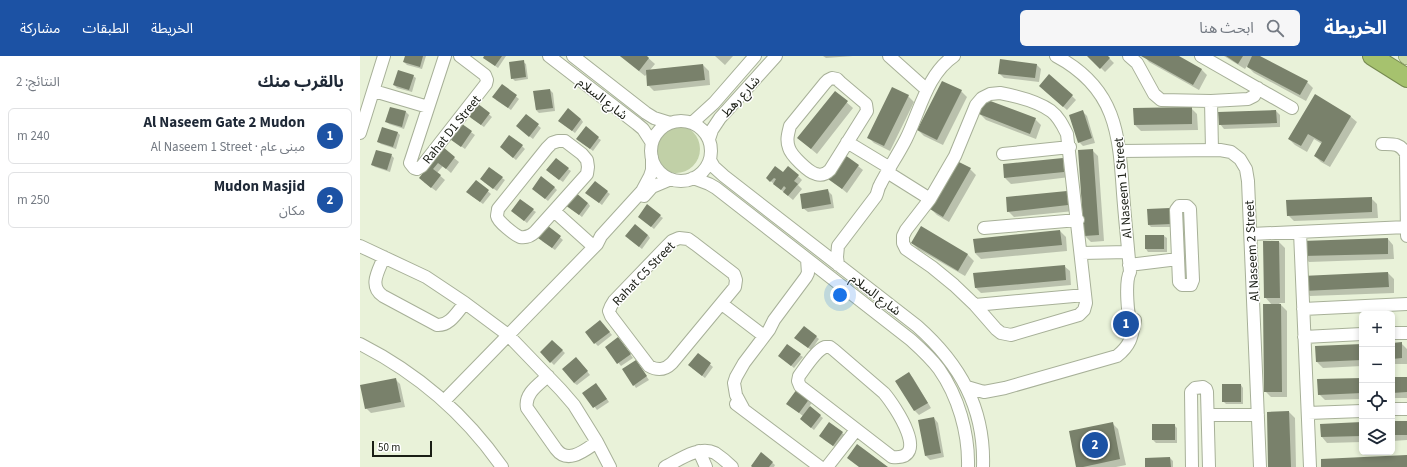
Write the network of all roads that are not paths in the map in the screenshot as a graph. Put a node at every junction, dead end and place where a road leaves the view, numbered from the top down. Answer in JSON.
{"nodes":[{"id":1,"x":384,"y":56,"type":"edge"},
{"id":2,"x":445,"y":56,"type":"edge"},
{"id":3,"x":460,"y":56,"type":"edge"},
{"id":4,"x":549,"y":56,"type":"edge"},
{"id":5,"x":573,"y":56,"type":"edge"},
{"id":6,"x":755,"y":56,"type":"edge"},
{"id":7,"x":776,"y":56,"type":"edge"},
{"id":8,"x":890,"y":56,"type":"edge"},
{"id":9,"x":954,"y":56,"type":"edge"},
{"id":10,"x":1056,"y":56,"type":"edge"},
{"id":11,"x":1202,"y":56,"type":"edge"},
{"id":12,"x":1372,"y":56,"type":"edge"},
{"id":13,"x":1381,"y":56,"type":"edge"},
{"id":14,"x":1136,"y":58,"type":"edge"},
{"id":15,"x":1407,"y":74,"type":"edge"},
{"id":16,"x":1407,"y":78,"type":"edge"},
{"id":17,"x":1258,"y":88,"type":"junction"},
{"id":18,"x":927,"y":90,"type":"junction"},
{"id":19,"x":374,"y":91,"type":"junction"},
{"id":20,"x":1211,"y":101,"type":"junction"},
{"id":21,"x":428,"y":107,"type":"junction"},
{"id":22,"x":1292,"y":108,"type":"dead end"},
{"id":23,"x":670,"y":123,"type":"junction"},
{"id":24,"x":692,"y":123,"type":"junction"},
{"id":25,"x":360,"y":133,"type":"edge"},
{"id":26,"x":709,"y":139,"type":"junction"},
{"id":27,"x":847,"y":142,"type":"junction"},
{"id":28,"x":652,"y":143,"type":"junction"},
{"id":29,"x":1382,"y":144,"type":"dead end"},
{"id":30,"x":1070,"y":147,"type":"junction"},
{"id":31,"x":1212,"y":150,"type":"junction"},
{"id":32,"x":1120,"y":151,"type":"junction"},
{"id":33,"x":1003,"y":154,"type":"dead end"},
{"id":34,"x":652,"y":157,"type":"junction"},
{"id":35,"x":710,"y":160,"type":"junction"},
{"id":36,"x":889,"y":170,"type":"junction"},
{"id":37,"x":693,"y":178,"type":"junction"},
{"id":38,"x":671,"y":179,"type":"junction"},
{"id":39,"x":930,"y":199,"type":"junction"},
{"id":40,"x":554,"y":211,"type":"junction"},
{"id":41,"x":621,"y":218,"type":"junction"},
{"id":42,"x":855,"y":219,"type":"junction"},
{"id":43,"x":1078,"y":220,"type":"junction"},
{"id":44,"x":984,"y":228,"type":"dead end"},
{"id":45,"x":1407,"y":228,"type":"edge"},
{"id":46,"x":1300,"y":232,"type":"junction"},
{"id":47,"x":1251,"y":234,"type":"junction"},
{"id":48,"x":1407,"y":236,"type":"edge"},
{"id":49,"x":596,"y":245,"type":"junction"},
{"id":50,"x":814,"y":245,"type":"junction"},
{"id":51,"x":360,"y":246,"type":"edge"},
{"id":52,"x":1128,"y":252,"type":"junction"},
{"id":53,"x":1081,"y":253,"type":"junction"},
{"id":54,"x":384,"y":257,"type":"junction"},
{"id":55,"x":807,"y":259,"type":"junction"},
{"id":56,"x":1178,"y":259,"type":"junction"},
{"id":57,"x":838,"y":265,"type":"junction"},
{"id":58,"x":1129,"y":269,"type":"junction"},
{"id":59,"x":829,"y":276,"type":"junction"},
{"id":60,"x":798,"y":294,"type":"junction"},
{"id":61,"x":1085,"y":295,"type":"junction"},
{"id":62,"x":465,"y":303,"type":"junction"},
{"id":63,"x":722,"y":304,"type":"junction"},
{"id":64,"x":1407,"y":304,"type":"edge"},
{"id":65,"x":975,"y":305,"type":"junction"},
{"id":66,"x":1303,"y":309,"type":"junction"},
{"id":67,"x":766,"y":333,"type":"junction"},
{"id":68,"x":1407,"y":333,"type":"edge"},
{"id":69,"x":1359,"y":334,"type":"edge"},
{"id":70,"x":1395,"y":334,"type":"edge"},
{"id":71,"x":508,"y":335,"type":"junction"},
{"id":72,"x":1304,"y":337,"type":"junction"},
{"id":73,"x":360,"y":344,"type":"edge"},
{"id":74,"x":548,"y":376,"type":"junction"},
{"id":75,"x":967,"y":387,"type":"junction"},
{"id":76,"x":1005,"y":388,"type":"junction"},
{"id":77,"x":444,"y":402,"type":"junction"},
{"id":78,"x":1395,"y":409,"type":"edge"},
{"id":79,"x":1407,"y":409,"type":"edge"},
{"id":80,"x":976,"y":411,"type":"junction"},
{"id":81,"x":1359,"y":411,"type":"edge"},
{"id":82,"x":1308,"y":413,"type":"junction"},
{"id":83,"x":1208,"y":415,"type":"junction"},
{"id":84,"x":1258,"y":415,"type":"junction"},
{"id":85,"x":856,"y":430,"type":"junction"},
{"id":86,"x":597,"y":442,"type":"junction"},
{"id":87,"x":700,"y":452,"type":"junction"},
{"id":88,"x":502,"y":467,"type":"edge"},
{"id":89,"x":610,"y":467,"type":"edge"},
{"id":90,"x":664,"y":467,"type":"edge"},
{"id":91,"x":706,"y":467,"type":"edge"},
{"id":92,"x":732,"y":467,"type":"edge"},
{"id":93,"x":820,"y":467,"type":"edge"},
{"id":94,"x":827,"y":467,"type":"edge"},
{"id":95,"x":968,"y":467,"type":"edge"},
{"id":96,"x":983,"y":467,"type":"edge"},
{"id":97,"x":1192,"y":467,"type":"edge"},
{"id":98,"x":1209,"y":467,"type":"edge"},
{"id":99,"x":1260,"y":467,"type":"edge"},
{"id":100,"x":1310,"y":467,"type":"edge"}],
"edges":[{"from":1,"to":19,"type":"street"},
{"from":2,"to":21,"type":"street","name":"Rahat D1 Street"},
{"from":3,"to":21,"type":"street","name":"Rahat D1 Street"},
{"from":4,"to":28,"type":"street","name":"شارع السلام"},
{"from":5,"to":23,"type":"street","name":"شارع السلام"},
{"from":6,"to":24,"type":"street","name":"شارع رهط"},
{"from":7,"to":26,"type":"street","name":"شارع رهط"},
{"from":8,"to":18,"type":"street"},
{"from":9,"to":18,"type":"street"},
{"from":10,"to":32,"type":"street","name":"Al Naseem 1 Street"},
{"from":11,"to":17,"type":"street"},
{"from":12,"to":16,"type":"highway"},
{"from":13,"to":15,"type":"highway"},
{"from":14,"to":20,"type":"street"},
{"from":17,"to":20,"type":"street"},
{"from":17,"to":22,"type":"street"},
{"from":18,"to":36,"type":"street"},
{"from":19,"to":21,"type":"street"},
{"from":19,"to":25,"type":"street"},
{"from":20,"to":31,"type":"street"},
{"from":23,"to":24,"type":"street"},
{"from":23,"to":28,"type":"street"},
{"from":24,"to":26,"type":"street"},
{"from":26,"to":35,"type":"street"},
{"from":27,"to":27,"type":"street"},
{"from":27,"to":36,"type":"street"},
{"from":28,"to":34,"type":"street"},
{"from":29,"to":45,"type":"street"},
{"from":30,"to":33,"type":"street"},
{"from":30,"to":39,"type":"street"},
{"from":30,"to":43,"type":"street"},
{"from":31,"to":32,"type":"street","name":"Al Naseem 2 Street"},
{"from":31,"to":47,"type":"street","name":"Al Naseem 2 Street"},
{"from":32,"to":52,"type":"street","name":"Al Naseem 1 Street"},
{"from":34,"to":38,"type":"street"},
{"from":34,"to":41,"type":"street"},
{"from":35,"to":37,"type":"street"},
{"from":35,"to":50,"type":"street","name":"شارع السلام"},
{"from":36,"to":39,"type":"street"},
{"from":36,"to":42,"type":"street"},
{"from":37,"to":38,"type":"street"},
{"from":37,"to":55,"type":"street","name":"شارع السلام"},
{"from":38,"to":41,"type":"street"},
{"from":39,"to":65,"type":"street"},
{"from":40,"to":40,"type":"street"},
{"from":40,"to":49,"type":"street"},
{"from":41,"to":49,"type":"street"},
{"from":42,"to":50,"type":"street"},
{"from":42,"to":57,"type":"street"},
{"from":43,"to":44,"type":"street"},
{"from":43,"to":53,"type":"street"},
{"from":45,"to":46,"type":"street"},
{"from":45,"to":48,"type":"street"},
{"from":46,"to":47,"type":"street"},
{"from":46,"to":66,"type":"street"},
{"from":47,"to":84,"type":"street","name":"Al Naseem 2 Street"},
{"from":49,"to":71,"type":"street"},
{"from":50,"to":57,"type":"street","name":"شارع السلام"},
{"from":51,"to":54,"type":"street"},
{"from":52,"to":53,"type":"street"},
{"from":52,"to":58,"type":"street","name":"Al Naseem 1 Street"},
{"from":53,"to":61,"type":"street"},
{"from":54,"to":62,"type":"street"},
{"from":54,"to":62,"type":"street"},
{"from":55,"to":59,"type":"street","name":"شارع السلام"},
{"from":55,"to":60,"type":"street"},
{"from":56,"to":56,"type":"street"},
{"from":56,"to":58,"type":"street"},
{"from":57,"to":75,"type":"street","name":"شارع السلام"},
{"from":58,"to":76,"type":"street","name":"Al Naseem 1 Street"},
{"from":59,"to":60,"type":"street"},
{"from":59,"to":95,"type":"street","name":"شارع السلام"},
{"from":60,"to":67,"type":"street"},
{"from":61,"to":65,"type":"street"},
{"from":61,"to":65,"type":"street"},
{"from":62,"to":71,"type":"street"},
{"from":63,"to":63,"type":"street","name":"Rahat C5 Street"},
{"from":63,"to":67,"type":"street"},
{"from":64,"to":66,"type":"street"},
{"from":66,"to":72,"type":"street"},
{"from":67,"to":93,"type":"street"},
{"from":68,"to":70,"type":"street"},
{"from":69,"to":72,"type":"street"},
{"from":71,"to":74,"type":"street"},
{"from":71,"to":77,"type":"street"},
{"from":72,"to":82,"type":"street"},
{"from":73,"to":77,"type":"street"},
{"from":74,"to":86,"type":"street"},
{"from":74,"to":86,"type":"street"},
{"from":75,"to":76,"type":"street","name":"Al Naseem 1 Street"},
{"from":75,"to":80,"type":"street","name":"شارع السلام"},
{"from":76,"to":80,"type":"street","name":"Al Naseem 1 Street"},
{"from":77,"to":88,"type":"street"},
{"from":78,"to":79,"type":"street"},
{"from":80,"to":96,"type":"street","name":"شارع السلام"},
{"from":81,"to":82,"type":"street"},
{"from":82,"to":100,"type":"street"},
{"from":83,"to":84,"type":"street"},
{"from":83,"to":97,"type":"street"},
{"from":83,"to":98,"type":"street"},
{"from":84,"to":99,"type":"street","name":"Al Naseem 2 Street"},
{"from":85,"to":85,"type":"street"},
{"from":85,"to":94,"type":"street"},
{"from":86,"to":89,"type":"street"},
{"from":87,"to":90,"type":"street"},
{"from":87,"to":91,"type":"street"},
{"from":87,"to":92,"type":"street"}]}
